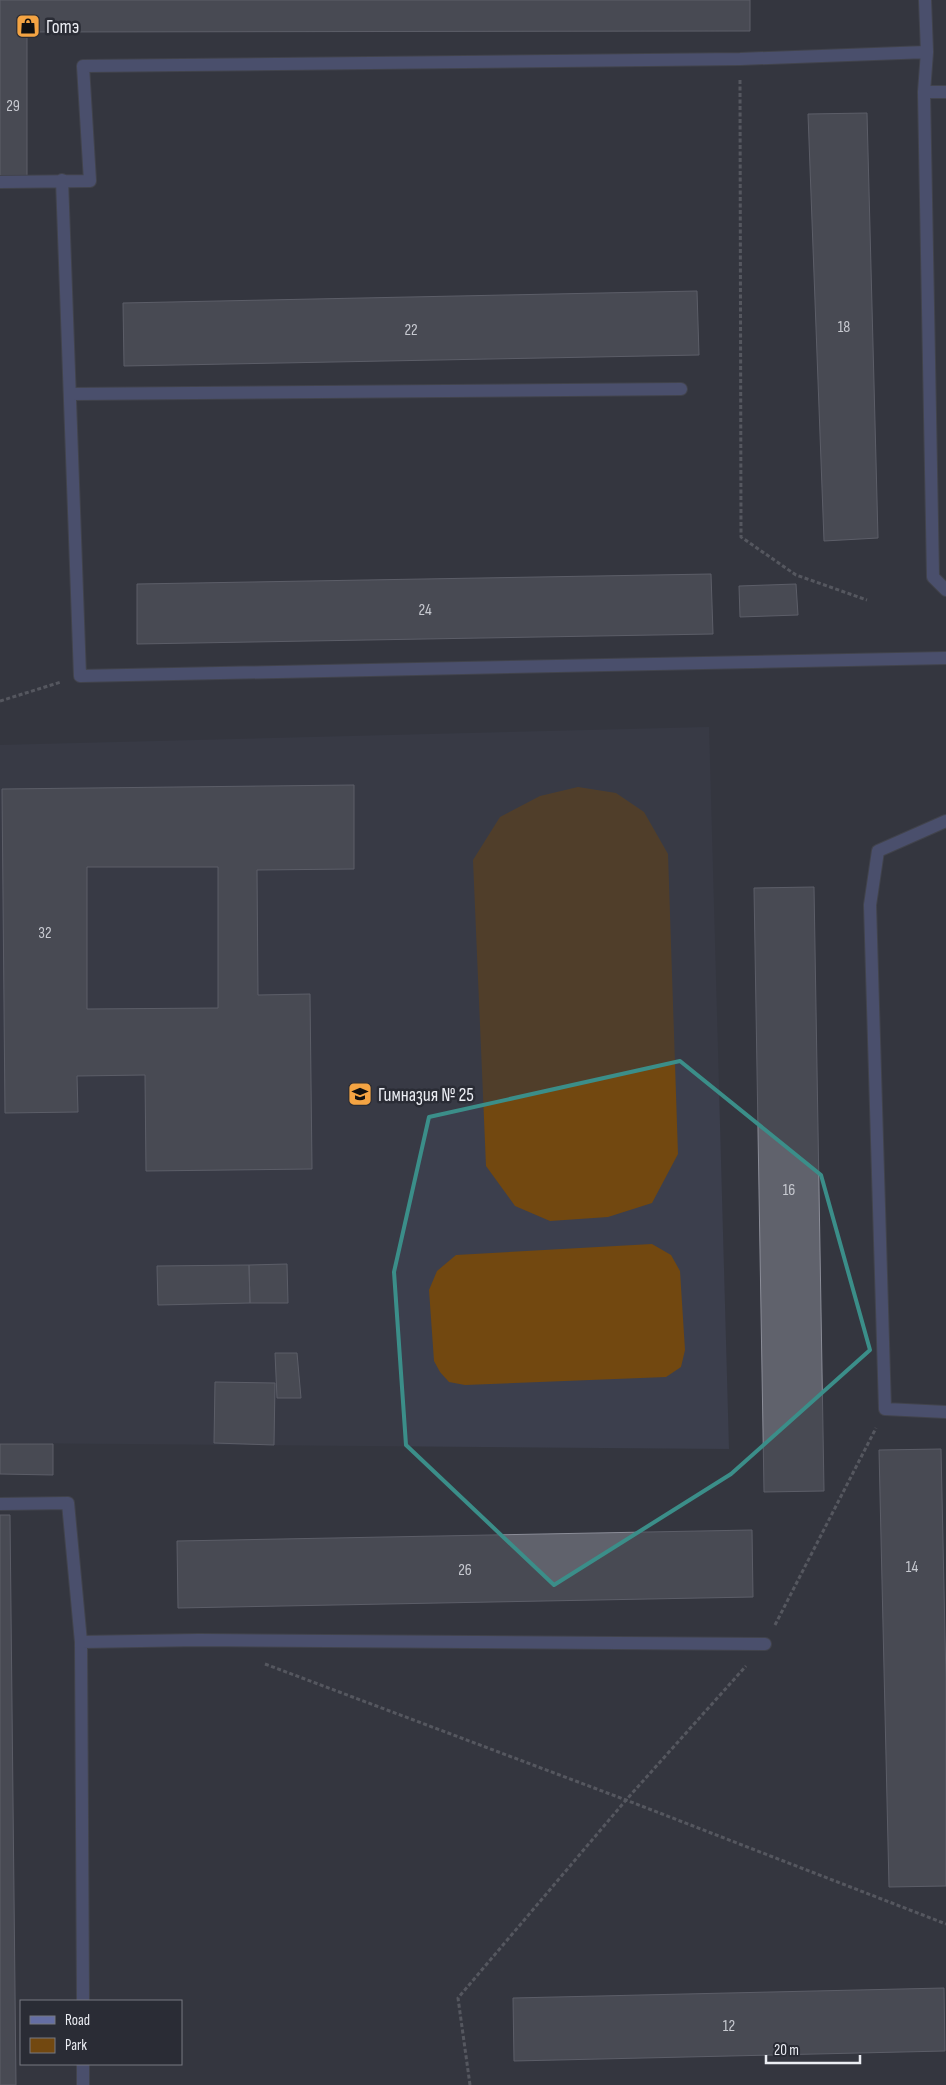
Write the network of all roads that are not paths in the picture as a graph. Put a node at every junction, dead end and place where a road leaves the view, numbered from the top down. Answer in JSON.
{"nodes":[{"id":1,"x":925,"y":0,"type":"edge"},
{"id":2,"x":927,"y":52,"type":"junction"},
{"id":3,"x":924,"y":92,"type":"junction"},
{"id":4,"x":946,"y":92,"type":"edge"},
{"id":5,"x":62,"y":180,"type":"junction"},
{"id":6,"x":0,"y":182,"type":"edge"},
{"id":7,"x":681,"y":389,"type":"dead end"},
{"id":8,"x":70,"y":394,"type":"junction"},
{"id":9,"x":946,"y":590,"type":"edge"},
{"id":10,"x":946,"y":658,"type":"edge"},
{"id":11,"x":946,"y":821,"type":"edge"},
{"id":12,"x":946,"y":1412,"type":"edge"},
{"id":13,"x":0,"y":1504,"type":"edge"},
{"id":14,"x":81,"y":1642,"type":"junction"},
{"id":15,"x":766,"y":1644,"type":"road end"},
{"id":16,"x":83,"y":2000,"type":"edge"},
{"id":17,"x":83,"y":2065,"type":"edge"},
{"id":18,"x":83,"y":2085,"type":"edge"}],
"edges":[{"from":1,"to":2,"type":"lane"},
{"from":2,"to":3,"type":"lane"},
{"from":2,"to":5,"type":"lane"},
{"from":3,"to":4,"type":"lane"},
{"from":3,"to":9,"type":"lane"},
{"from":5,"to":6,"type":"lane"},
{"from":5,"to":8,"type":"lane"},
{"from":7,"to":8,"type":"lane"},
{"from":8,"to":10,"type":"lane"},
{"from":11,"to":12,"type":"lane"},
{"from":13,"to":14,"type":"lane"},
{"from":14,"to":15,"type":"lane"},
{"from":14,"to":16,"type":"lane"},
{"from":17,"to":18,"type":"lane"}]}
